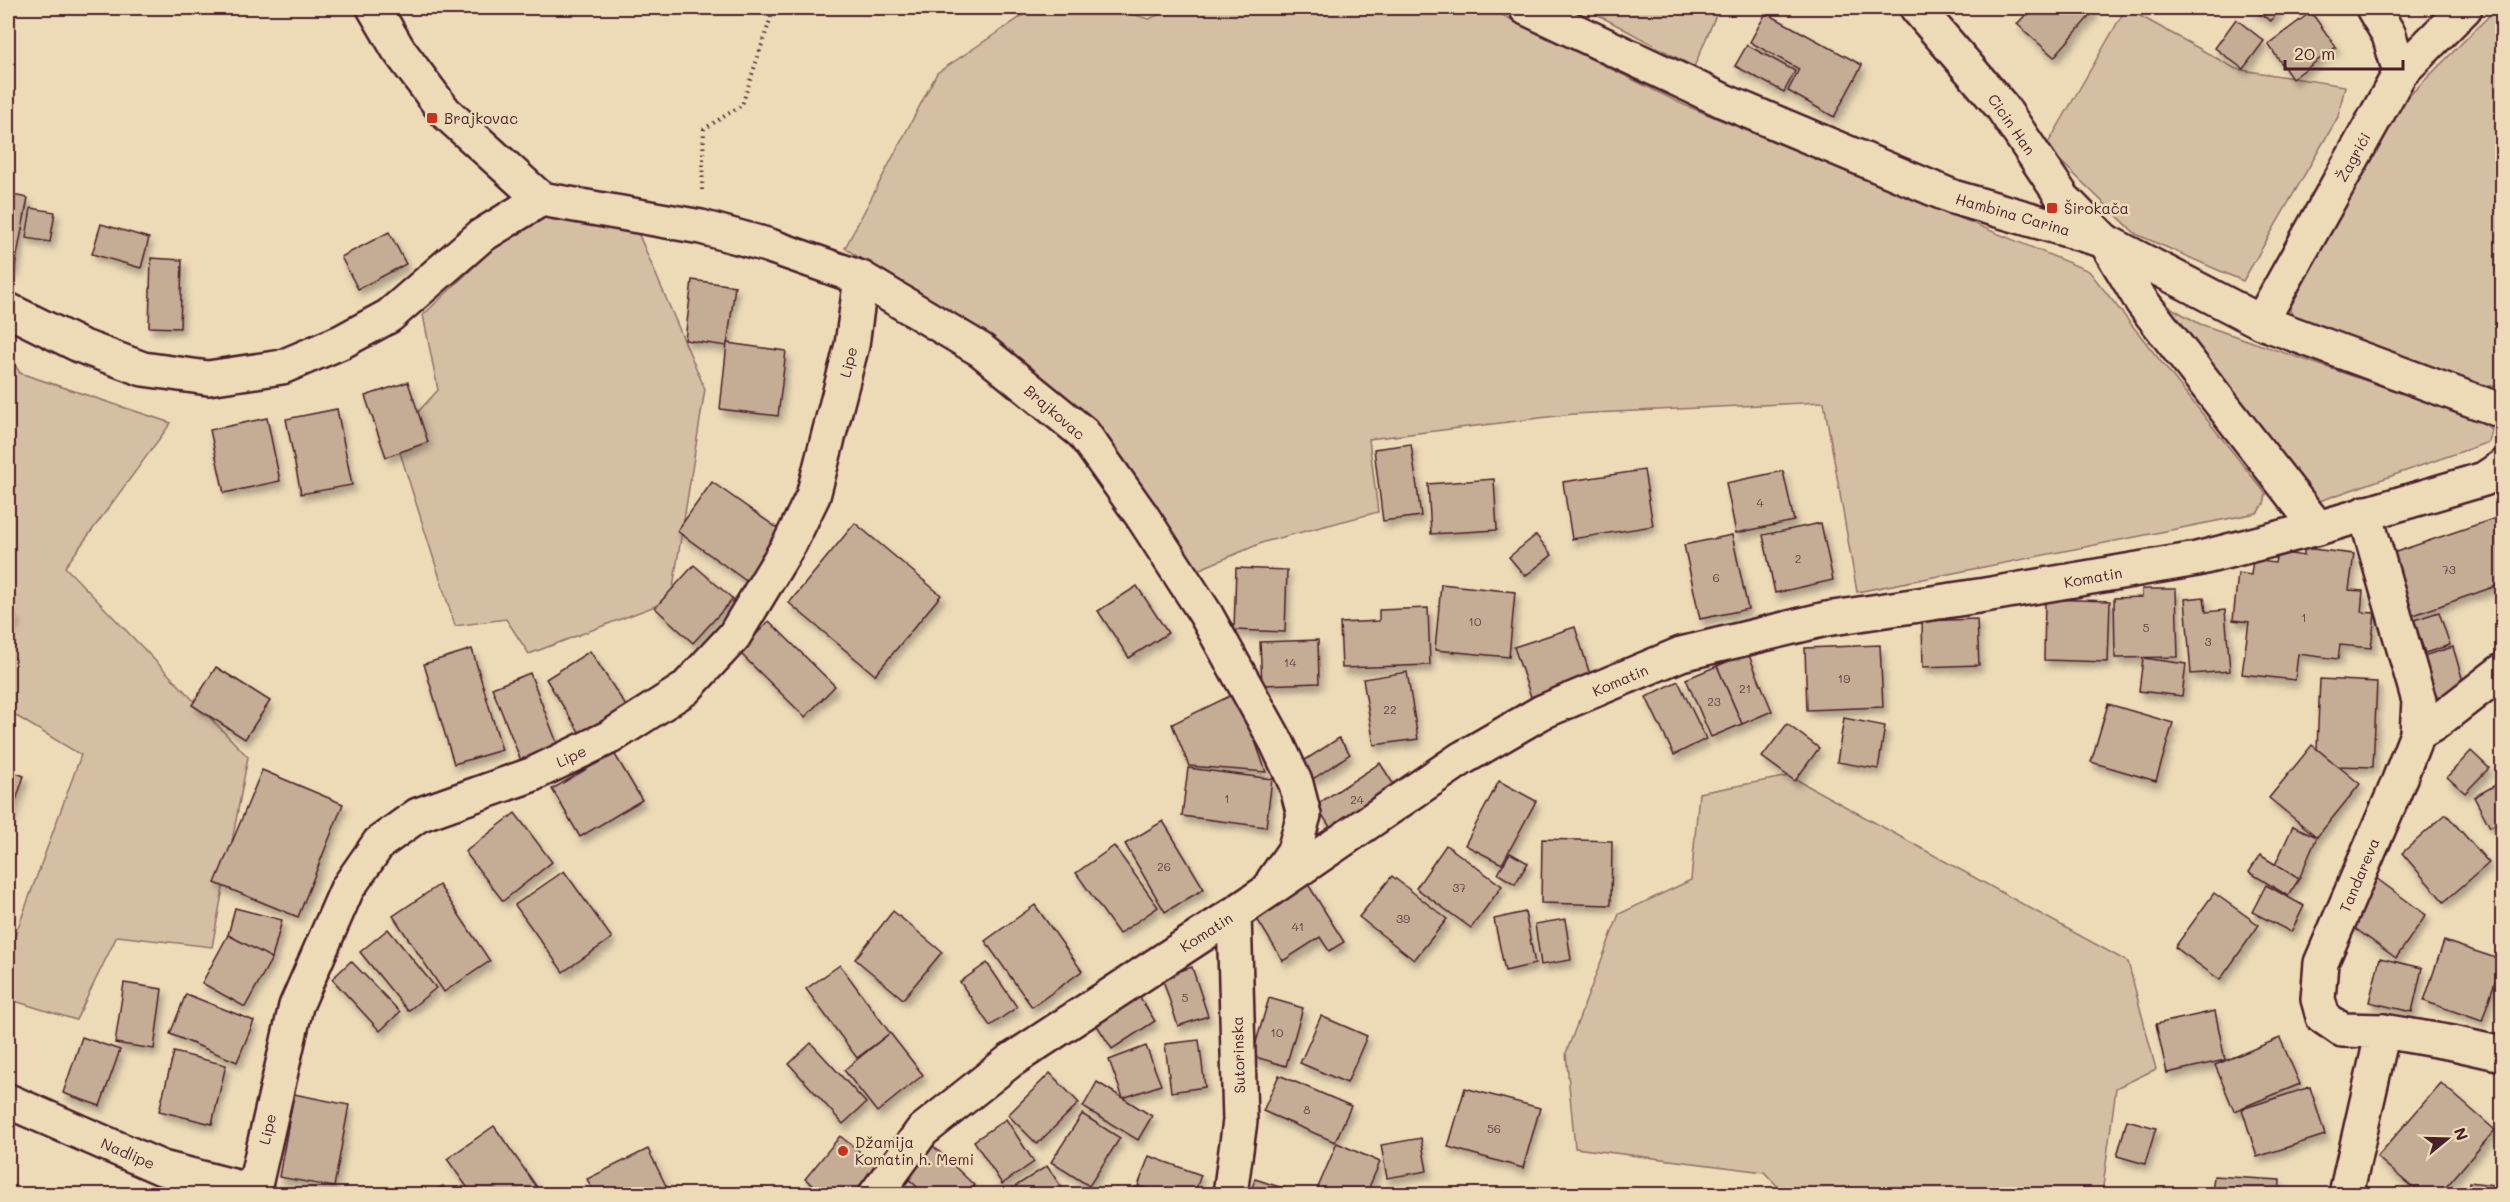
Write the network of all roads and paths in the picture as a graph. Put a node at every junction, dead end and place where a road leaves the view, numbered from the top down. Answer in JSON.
{"nodes":[{"id":1,"x":374,"y":8,"type":"edge"},
{"id":2,"x":774,"y":8,"type":"edge"},
{"id":3,"x":1526,"y":8,"type":"edge"},
{"id":4,"x":1917,"y":8,"type":"edge"},
{"id":5,"x":2373,"y":8,"type":"edge"},
{"id":6,"x":2466,"y":8,"type":"edge"},
{"id":7,"x":2400,"y":74,"type":"junction"},
{"id":8,"x":542,"y":199,"type":"junction"},
{"id":9,"x":701,"y":227,"type":"junction"},
{"id":10,"x":2105,"y":241,"type":"junction"},
{"id":11,"x":861,"y":278,"type":"junction"},
{"id":12,"x":8,"y":310,"type":"edge"},
{"id":13,"x":2261,"y":322,"type":"junction"},
{"id":14,"x":2502,"y":411,"type":"edge"},
{"id":15,"x":2502,"y":467,"type":"edge"},
{"id":16,"x":2365,"y":513,"type":"junction"},
{"id":17,"x":2318,"y":528,"type":"junction"},
{"id":18,"x":2502,"y":671,"type":"edge"},
{"id":19,"x":2417,"y":734,"type":"junction"},
{"id":20,"x":1265,"y":893,"type":"junction"},
{"id":21,"x":1234,"y":914,"type":"junction"},
{"id":22,"x":2383,"y":1031,"type":"junction"},
{"id":23,"x":2502,"y":1054,"type":"edge"},
{"id":24,"x":8,"y":1101,"type":"edge"},
{"id":25,"x":252,"y":1193,"type":"edge"},
{"id":26,"x":876,"y":1194,"type":"edge"},
{"id":27,"x":1230,"y":1194,"type":"edge"},
{"id":28,"x":2346,"y":1194,"type":"edge"}],
"edges":[{"from":1,"to":8,"type":"street"},
{"from":2,"to":9,"type":"path"},
{"from":3,"to":10,"type":"street","name":"Hambina Carina"},
{"from":4,"to":10,"type":"street","name":"Cicin Han"},
{"from":5,"to":7,"type":"street"},
{"from":6,"to":7,"type":"street","name":"Žagrići"},
{"from":7,"to":13,"type":"street","name":"Žagrići"},
{"from":8,"to":9,"type":"street","name":"Brajkovac"},
{"from":8,"to":12,"type":"street"},
{"from":9,"to":11,"type":"street","name":"Brajkovac"},
{"from":10,"to":13,"type":"street","name":"Hambina Carina"},
{"from":10,"to":17,"type":"street"},
{"from":11,"to":20,"type":"street","name":"Brajkovac"},
{"from":11,"to":25,"type":"street","name":"Lipe"},
{"from":13,"to":14,"type":"street","name":"Hambina Carina"},
{"from":15,"to":16,"type":"street","name":"Komatin"},
{"from":16,"to":17,"type":"street","name":"Komatin"},
{"from":16,"to":19,"type":"street","name":"Tandareva"},
{"from":17,"to":20,"type":"street","name":"Komatin"},
{"from":18,"to":19,"type":"street"},
{"from":19,"to":22,"type":"street","name":"Tandareva"},
{"from":20,"to":21,"type":"street","name":"Komatin"},
{"from":21,"to":26,"type":"street","name":"Komatin"},
{"from":21,"to":27,"type":"street","name":"Sutorinska"},
{"from":22,"to":23,"type":"street"},
{"from":22,"to":28,"type":"street"},
{"from":24,"to":25,"type":"street","name":"Nadlipe"}]}
